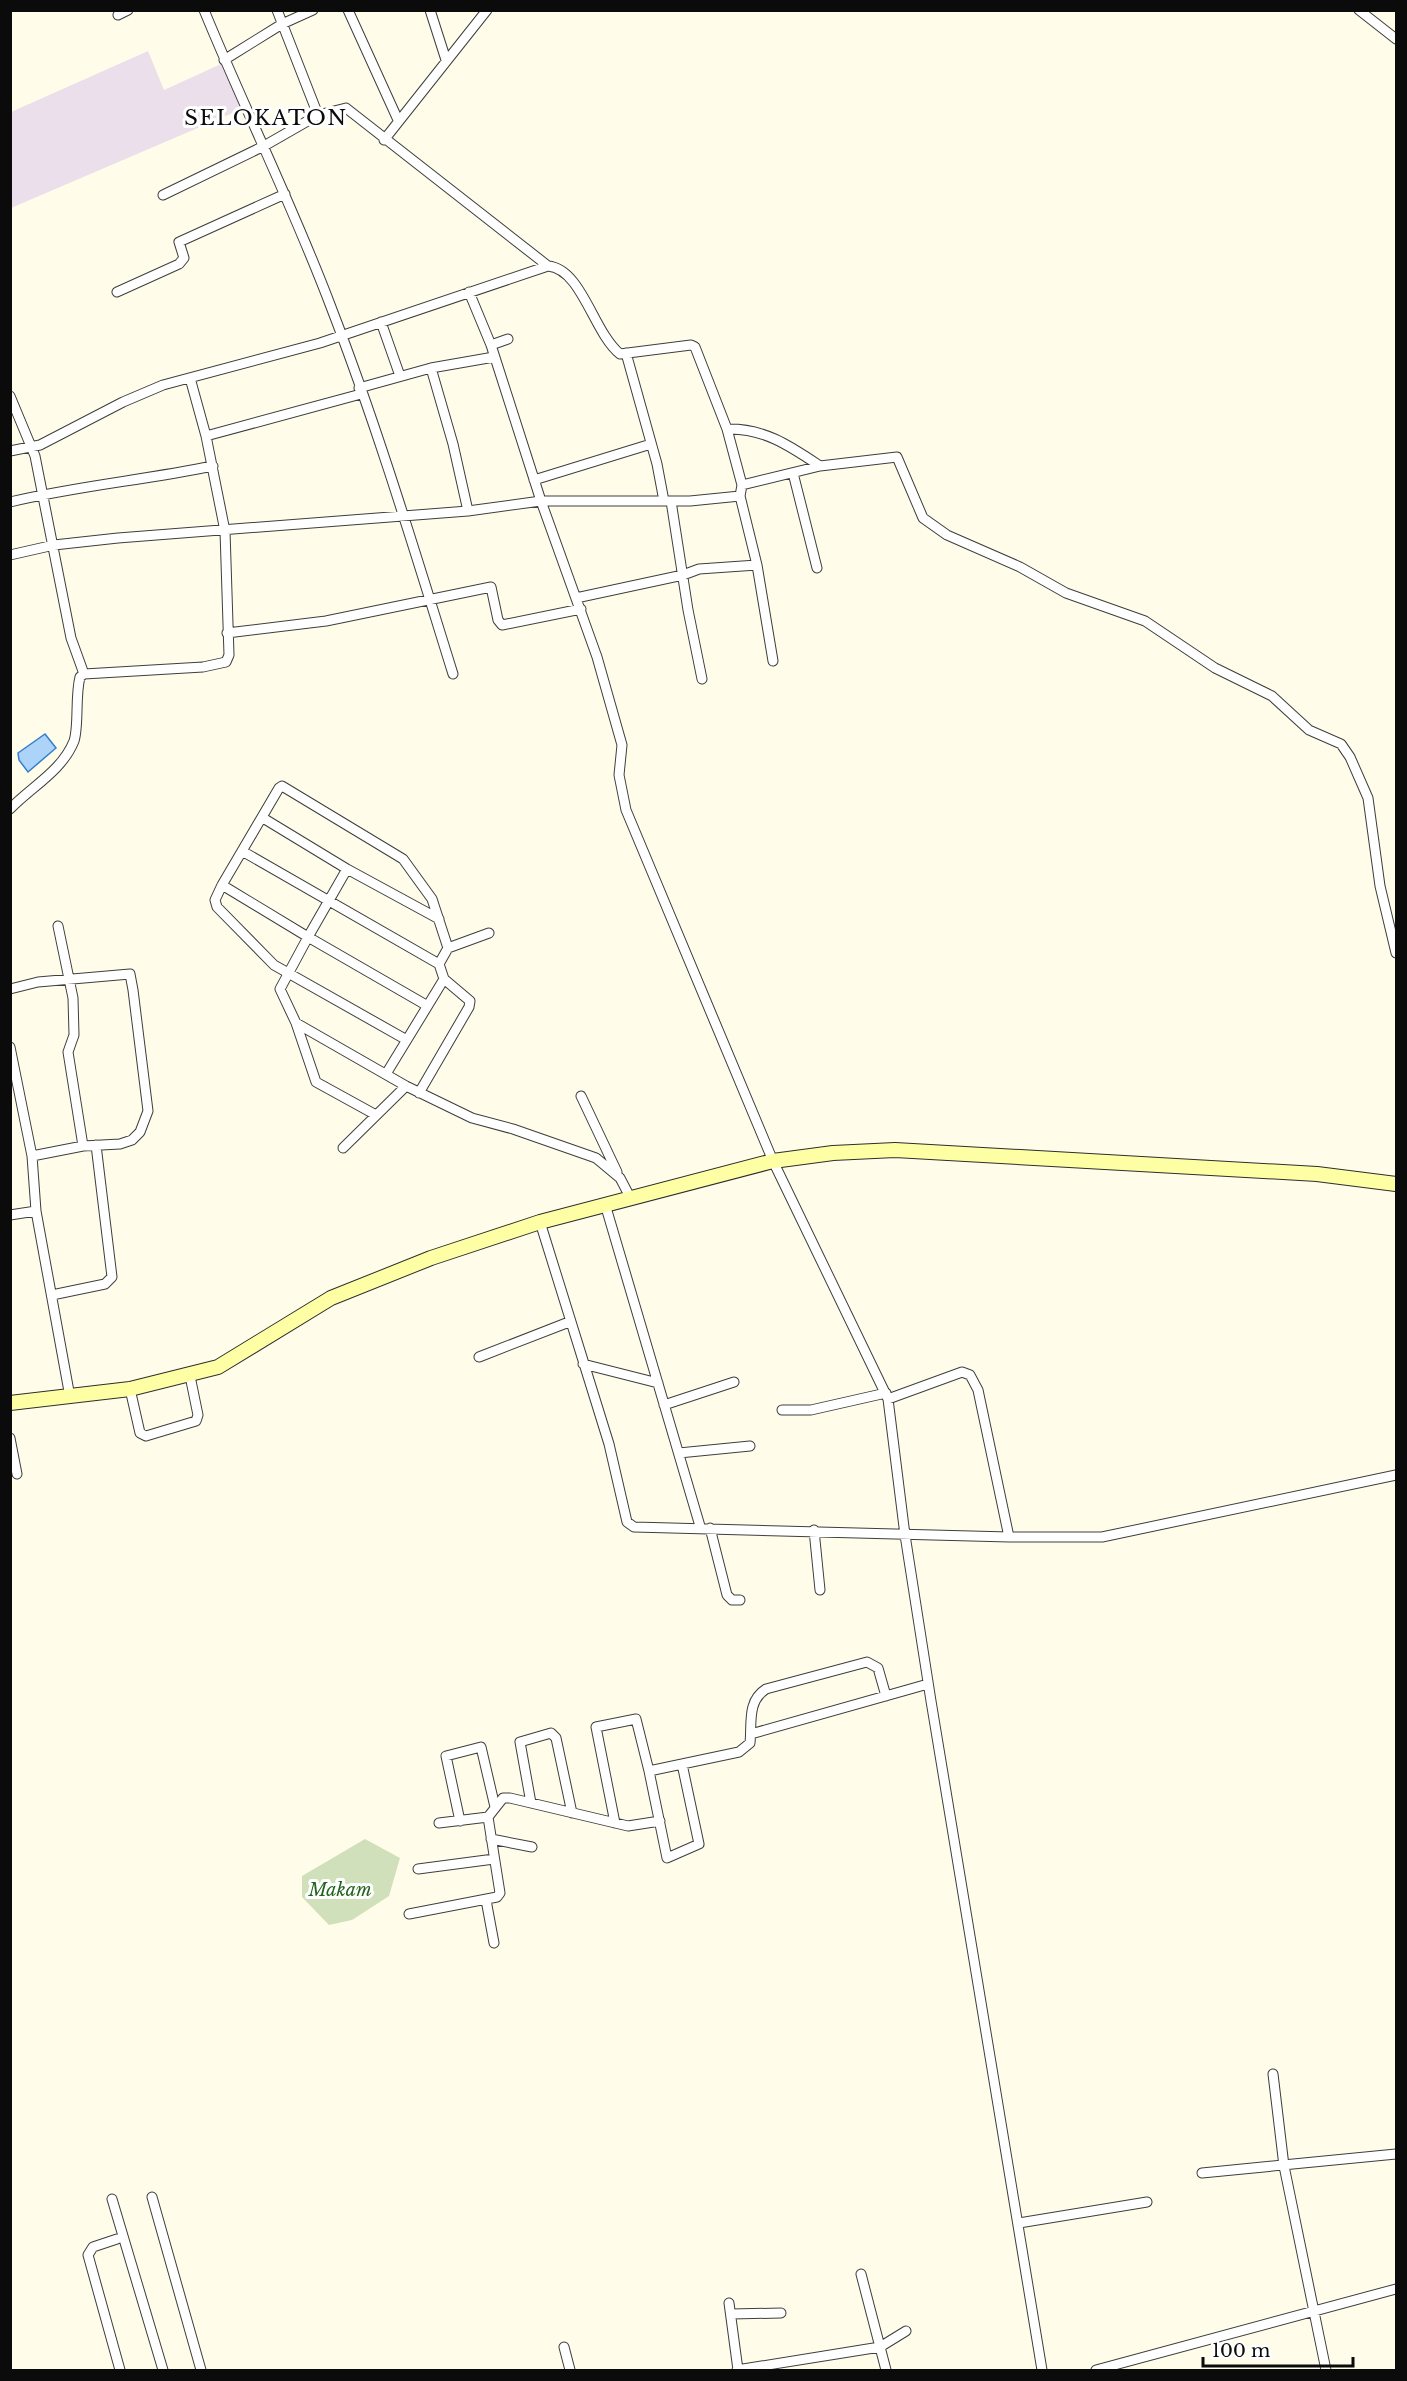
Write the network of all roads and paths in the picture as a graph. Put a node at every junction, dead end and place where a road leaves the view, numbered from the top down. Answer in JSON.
{"nodes":[{"id":1,"x":204,"y":10,"type":"edge"},
{"id":2,"x":277,"y":10,"type":"edge"},
{"id":3,"x":313,"y":10,"type":"edge"},
{"id":4,"x":348,"y":10,"type":"edge"},
{"id":5,"x":430,"y":10,"type":"edge"},
{"id":6,"x":487,"y":10,"type":"edge"},
{"id":7,"x":1359,"y":10,"type":"edge"},
{"id":8,"x":282,"y":24,"type":"junction"},
{"id":9,"x":1396,"y":39,"type":"edge"},
{"id":10,"x":224,"y":60,"type":"junction"},
{"id":11,"x":446,"y":60,"type":"junction"},
{"id":12,"x":318,"y":116,"type":"junction"},
{"id":13,"x":398,"y":120,"type":"junction"},
{"id":14,"x":384,"y":140,"type":"junction"},
{"id":15,"x":264,"y":146,"type":"junction"},
{"id":16,"x":285,"y":194,"type":"junction"},
{"id":17,"x":163,"y":195,"type":"dead end"},
{"id":18,"x":548,"y":266,"type":"junction"},
{"id":19,"x":117,"y":292,"type":"dead end"},
{"id":20,"x":469,"y":292,"type":"junction"},
{"id":21,"x":381,"y":322,"type":"junction"},
{"id":22,"x":341,"y":335,"type":"junction"},
{"id":23,"x":508,"y":339,"type":"dead end"},
{"id":24,"x":491,"y":345,"type":"junction"},
{"id":25,"x":626,"y":353,"type":"junction"},
{"id":26,"x":494,"y":357,"type":"junction"},
{"id":27,"x":431,"y":368,"type":"junction"},
{"id":28,"x":400,"y":376,"type":"junction"},
{"id":29,"x":190,"y":378,"type":"junction"},
{"id":30,"x":360,"y":391,"type":"junction"},
{"id":31,"x":10,"y":396,"type":"edge"},
{"id":32,"x":727,"y":429,"type":"junction"},
{"id":33,"x":206,"y":436,"type":"junction"},
{"id":34,"x":651,"y":444,"type":"junction"},
{"id":35,"x":33,"y":447,"type":"junction"},
{"id":36,"x":10,"y":451,"type":"edge"},
{"id":37,"x":213,"y":466,"type":"junction"},
{"id":38,"x":820,"y":466,"type":"junction"},
{"id":39,"x":793,"y":473,"type":"junction"},
{"id":40,"x":534,"y":480,"type":"junction"},
{"id":41,"x":742,"y":484,"type":"junction"},
{"id":42,"x":43,"y":494,"type":"junction"},
{"id":43,"x":740,"y":496,"type":"junction"},
{"id":44,"x":541,"y":501,"type":"junction"},
{"id":45,"x":667,"y":501,"type":"junction"},
{"id":46,"x":10,"y":502,"type":"edge"},
{"id":47,"x":468,"y":511,"type":"junction"},
{"id":48,"x":404,"y":516,"type":"junction"},
{"id":49,"x":225,"y":531,"type":"junction"},
{"id":50,"x":54,"y":545,"type":"junction"},
{"id":51,"x":10,"y":555,"type":"edge"},
{"id":52,"x":757,"y":565,"type":"junction"},
{"id":53,"x":817,"y":568,"type":"dead end"},
{"id":54,"x":683,"y":575,"type":"junction"},
{"id":55,"x":430,"y":598,"type":"junction"},
{"id":56,"x":576,"y":598,"type":"junction"},
{"id":57,"x":581,"y":609,"type":"junction"},
{"id":58,"x":227,"y":633,"type":"junction"},
{"id":59,"x":774,"y":661,"type":"dead end"},
{"id":60,"x":84,"y":674,"type":"junction"},
{"id":61,"x":453,"y":674,"type":"dead end"},
{"id":62,"x":702,"y":679,"type":"dead end"},
{"id":63,"x":10,"y":809,"type":"edge"},
{"id":64,"x":262,"y":818,"type":"junction"},
{"id":65,"x":242,"y":851,"type":"junction"},
{"id":66,"x":346,"y":869,"type":"junction"},
{"id":67,"x":222,"y":885,"type":"junction"},
{"id":68,"x":328,"y":902,"type":"junction"},
{"id":69,"x":439,"y":919,"type":"junction"},
{"id":70,"x":58,"y":926,"type":"dead end"},
{"id":71,"x":489,"y":933,"type":"dead end"},
{"id":72,"x":308,"y":937,"type":"junction"},
{"id":73,"x":448,"y":948,"type":"junction"},
{"id":74,"x":1396,"y":953,"type":"edge"},
{"id":75,"x":439,"y":964,"type":"junction"},
{"id":76,"x":286,"y":973,"type":"junction"},
{"id":77,"x":444,"y":978,"type":"junction"},
{"id":78,"x":70,"y":981,"type":"junction"},
{"id":79,"x":10,"y":989,"type":"edge"},
{"id":80,"x":426,"y":1005,"type":"junction"},
{"id":81,"x":296,"y":1023,"type":"junction"},
{"id":82,"x":405,"y":1040,"type":"junction"},
{"id":83,"x":10,"y":1047,"type":"edge"},
{"id":84,"x":386,"y":1074,"type":"junction"},
{"id":85,"x":406,"y":1086,"type":"junction"},
{"id":86,"x":419,"y":1093,"type":"junction"},
{"id":87,"x":581,"y":1096,"type":"dead end"},
{"id":88,"x":376,"y":1115,"type":"junction"},
{"id":89,"x":96,"y":1145,"type":"junction"},
{"id":90,"x":83,"y":1146,"type":"junction"},
{"id":91,"x":343,"y":1148,"type":"dead end"},
{"id":92,"x":32,"y":1155,"type":"junction"},
{"id":93,"x":773,"y":1161,"type":"junction"},
{"id":94,"x":620,"y":1178,"type":"junction"},
{"id":95,"x":1396,"y":1184,"type":"edge"},
{"id":96,"x":630,"y":1197,"type":"junction"},
{"id":97,"x":605,"y":1204,"type":"junction"},
{"id":98,"x":36,"y":1212,"type":"junction"},
{"id":99,"x":10,"y":1215,"type":"edge"},
{"id":100,"x":540,"y":1222,"type":"junction"},
{"id":101,"x":52,"y":1295,"type":"junction"},
{"id":102,"x":569,"y":1323,"type":"junction"},
{"id":103,"x":479,"y":1357,"type":"dead end"},
{"id":104,"x":583,"y":1364,"type":"junction"},
{"id":105,"x":190,"y":1376,"type":"junction"},
{"id":106,"x":734,"y":1382,"type":"dead end"},
{"id":107,"x":658,"y":1383,"type":"junction"},
{"id":108,"x":130,"y":1389,"type":"junction"},
{"id":109,"x":887,"y":1396,"type":"junction"},
{"id":110,"x":70,"y":1397,"type":"junction"},
{"id":111,"x":10,"y":1403,"type":"edge"},
{"id":112,"x":664,"y":1405,"type":"junction"},
{"id":113,"x":782,"y":1410,"type":"dead end"},
{"id":114,"x":10,"y":1438,"type":"edge"},
{"id":115,"x":750,"y":1446,"type":"dead end"},
{"id":116,"x":679,"y":1453,"type":"junction"},
{"id":117,"x":16,"y":1474,"type":"dead end"},
{"id":118,"x":1396,"y":1475,"type":"edge"},
{"id":119,"x":700,"y":1526,"type":"junction"},
{"id":120,"x":710,"y":1528,"type":"junction"},
{"id":121,"x":814,"y":1530,"type":"junction"},
{"id":122,"x":905,"y":1534,"type":"junction"},
{"id":123,"x":1009,"y":1537,"type":"junction"},
{"id":124,"x":820,"y":1590,"type":"dead end"},
{"id":125,"x":740,"y":1600,"type":"dead end"},
{"id":126,"x":928,"y":1684,"type":"junction"},
{"id":127,"x":886,"y":1696,"type":"junction"},
{"id":128,"x":751,"y":1734,"type":"junction"},
{"id":129,"x":682,"y":1764,"type":"junction"},
{"id":130,"x":649,"y":1771,"type":"junction"},
{"id":131,"x":531,"y":1803,"type":"junction"},
{"id":132,"x":495,"y":1807,"type":"junction"},
{"id":133,"x":572,"y":1813,"type":"junction"},
{"id":134,"x":488,"y":1817,"type":"junction"},
{"id":135,"x":460,"y":1821,"type":"junction"},
{"id":136,"x":660,"y":1821,"type":"junction"},
{"id":137,"x":439,"y":1823,"type":"dead end"},
{"id":138,"x":615,"y":1823,"type":"junction"},
{"id":139,"x":491,"y":1839,"type":"junction"},
{"id":140,"x":532,"y":1847,"type":"dead end"},
{"id":141,"x":494,"y":1859,"type":"junction"},
{"id":142,"x":417,"y":1869,"type":"dead end"},
{"id":143,"x":486,"y":1900,"type":"junction"},
{"id":144,"x":409,"y":1914,"type":"dead end"},
{"id":145,"x":494,"y":1943,"type":"dead end"},
{"id":146,"x":1273,"y":2073,"type":"dead end"},
{"id":147,"x":1396,"y":2154,"type":"edge"},
{"id":148,"x":1284,"y":2166,"type":"junction"},
{"id":149,"x":1202,"y":2173,"type":"dead end"},
{"id":150,"x":152,"y":2197,"type":"dead end"},
{"id":151,"x":112,"y":2199,"type":"dead end"},
{"id":152,"x":1148,"y":2202,"type":"dead end"},
{"id":153,"x":1018,"y":2223,"type":"junction"},
{"id":154,"x":117,"y":2239,"type":"dead end"},
{"id":155,"x":861,"y":2274,"type":"dead end"},
{"id":156,"x":1396,"y":2289,"type":"edge"},
{"id":157,"x":729,"y":2303,"type":"dead end"},
{"id":158,"x":1312,"y":2310,"type":"junction"},
{"id":159,"x":781,"y":2313,"type":"dead end"},
{"id":160,"x":730,"y":2314,"type":"junction"},
{"id":161,"x":906,"y":2331,"type":"dead end"},
{"id":162,"x":564,"y":2347,"type":"dead end"},
{"id":163,"x":880,"y":2347,"type":"junction"},
{"id":164,"x":120,"y":2370,"type":"edge"},
{"id":165,"x":163,"y":2370,"type":"edge"},
{"id":166,"x":201,"y":2370,"type":"edge"},
{"id":167,"x":570,"y":2370,"type":"edge"},
{"id":168,"x":738,"y":2370,"type":"edge"},
{"id":169,"x":886,"y":2370,"type":"edge"},
{"id":170,"x":1042,"y":2370,"type":"edge"},
{"id":171,"x":1096,"y":2370,"type":"edge"},
{"id":172,"x":1326,"y":2370,"type":"edge"}],
"edges":[{"from":1,"to":10,"type":"street"},
{"from":2,"to":8,"type":"street"},
{"from":3,"to":8,"type":"street"},
{"from":4,"to":13,"type":"street"},
{"from":5,"to":11,"type":"street"},
{"from":6,"to":11,"type":"street"},
{"from":7,"to":9,"type":"street"},
{"from":8,"to":10,"type":"street"},
{"from":8,"to":12,"type":"street"},
{"from":10,"to":15,"type":"street"},
{"from":11,"to":13,"type":"street"},
{"from":12,"to":14,"type":"street"},
{"from":12,"to":15,"type":"street"},
{"from":13,"to":14,"type":"street"},
{"from":14,"to":18,"type":"street"},
{"from":15,"to":16,"type":"street"},
{"from":15,"to":17,"type":"street"},
{"from":16,"to":19,"type":"street"},
{"from":16,"to":22,"type":"street"},
{"from":18,"to":20,"type":"street"},
{"from":18,"to":25,"type":"street"},
{"from":20,"to":21,"type":"street"},
{"from":20,"to":24,"type":"street"},
{"from":21,"to":22,"type":"street"},
{"from":21,"to":28,"type":"street"},
{"from":22,"to":29,"type":"street"},
{"from":22,"to":30,"type":"street"},
{"from":23,"to":24,"type":"street"},
{"from":24,"to":26,"type":"street"},
{"from":25,"to":32,"type":"street"},
{"from":25,"to":34,"type":"street"},
{"from":26,"to":27,"type":"street"},
{"from":26,"to":40,"type":"street"},
{"from":27,"to":28,"type":"street"},
{"from":27,"to":47,"type":"street"},
{"from":28,"to":30,"type":"street"},
{"from":29,"to":33,"type":"street"},
{"from":29,"to":35,"type":"street"},
{"from":30,"to":33,"type":"street"},
{"from":30,"to":48,"type":"street"},
{"from":31,"to":35,"type":"street"},
{"from":32,"to":38,"type":"street"},
{"from":32,"to":41,"type":"street"},
{"from":33,"to":37,"type":"street"},
{"from":34,"to":40,"type":"street"},
{"from":34,"to":45,"type":"street"},
{"from":35,"to":36,"type":"street"},
{"from":35,"to":42,"type":"street"},
{"from":37,"to":42,"type":"street"},
{"from":37,"to":49,"type":"street"},
{"from":38,"to":39,"type":"street"},
{"from":38,"to":74,"type":"street"},
{"from":39,"to":41,"type":"street"},
{"from":39,"to":53,"type":"street"},
{"from":40,"to":44,"type":"street"},
{"from":41,"to":43,"type":"street"},
{"from":42,"to":46,"type":"street"},
{"from":42,"to":50,"type":"street"},
{"from":43,"to":45,"type":"street"},
{"from":43,"to":52,"type":"street"},
{"from":44,"to":45,"type":"street"},
{"from":44,"to":47,"type":"street"},
{"from":44,"to":56,"type":"street"},
{"from":45,"to":54,"type":"street"},
{"from":47,"to":48,"type":"street"},
{"from":48,"to":49,"type":"street"},
{"from":48,"to":55,"type":"street"},
{"from":49,"to":50,"type":"street"},
{"from":49,"to":58,"type":"street"},
{"from":50,"to":51,"type":"street"},
{"from":50,"to":60,"type":"street"},
{"from":52,"to":54,"type":"street"},
{"from":52,"to":59,"type":"street"},
{"from":54,"to":56,"type":"street"},
{"from":54,"to":62,"type":"street"},
{"from":55,"to":57,"type":"street"},
{"from":55,"to":58,"type":"street"},
{"from":55,"to":61,"type":"street"},
{"from":56,"to":57,"type":"street"},
{"from":57,"to":93,"type":"street"},
{"from":58,"to":60,"type":"street"},
{"from":60,"to":63,"type":"street"},
{"from":64,"to":65,"type":"street"},
{"from":64,"to":66,"type":"street"},
{"from":64,"to":69,"type":"street"},
{"from":65,"to":67,"type":"street"},
{"from":65,"to":68,"type":"street"},
{"from":66,"to":68,"type":"street"},
{"from":66,"to":69,"type":"street"},
{"from":67,"to":72,"type":"street"},
{"from":67,"to":76,"type":"street"},
{"from":68,"to":72,"type":"street"},
{"from":68,"to":75,"type":"street"},
{"from":69,"to":73,"type":"street"},
{"from":70,"to":78,"type":"street"},
{"from":71,"to":73,"type":"street"},
{"from":72,"to":76,"type":"street"},
{"from":72,"to":80,"type":"street"},
{"from":73,"to":75,"type":"street"},
{"from":75,"to":77,"type":"street"},
{"from":76,"to":81,"type":"street"},
{"from":76,"to":82,"type":"street"},
{"from":77,"to":80,"type":"street"},
{"from":77,"to":86,"type":"street"},
{"from":78,"to":79,"type":"street"},
{"from":78,"to":89,"type":"street"},
{"from":78,"to":90,"type":"street"},
{"from":80,"to":82,"type":"street"},
{"from":81,"to":84,"type":"street"},
{"from":81,"to":88,"type":"street"},
{"from":82,"to":84,"type":"street"},
{"from":83,"to":92,"type":"street"},
{"from":84,"to":85,"type":"street"},
{"from":85,"to":86,"type":"street"},
{"from":85,"to":88,"type":"street"},
{"from":86,"to":94,"type":"street"},
{"from":87,"to":94,"type":"street"},
{"from":88,"to":91,"type":"street"},
{"from":89,"to":90,"type":"street"},
{"from":89,"to":101,"type":"street"},
{"from":90,"to":92,"type":"street"},
{"from":92,"to":98,"type":"street"},
{"from":93,"to":95,"type":"street"},
{"from":93,"to":96,"type":"street"},
{"from":93,"to":109,"type":"street"},
{"from":94,"to":96,"type":"street"},
{"from":96,"to":97,"type":"street"},
{"from":97,"to":100,"type":"street"},
{"from":97,"to":107,"type":"street"},
{"from":98,"to":99,"type":"street"},
{"from":98,"to":101,"type":"street"},
{"from":100,"to":102,"type":"street"},
{"from":100,"to":105,"type":"street"},
{"from":101,"to":110,"type":"street"},
{"from":102,"to":103,"type":"street"},
{"from":102,"to":104,"type":"street"},
{"from":104,"to":107,"type":"street"},
{"from":104,"to":119,"type":"street"},
{"from":105,"to":108,"type":"street"},
{"from":105,"to":108,"type":"street"},
{"from":106,"to":112,"type":"street"},
{"from":107,"to":112,"type":"street"},
{"from":108,"to":110,"type":"street"},
{"from":109,"to":113,"type":"street"},
{"from":109,"to":122,"type":"street"},
{"from":109,"to":123,"type":"street"},
{"from":110,"to":111,"type":"street"},
{"from":112,"to":116,"type":"street"},
{"from":114,"to":117,"type":"street"},
{"from":115,"to":116,"type":"street"},
{"from":116,"to":119,"type":"street"},
{"from":118,"to":123,"type":"street"},
{"from":119,"to":120,"type":"street"},
{"from":120,"to":121,"type":"street"},
{"from":120,"to":125,"type":"street"},
{"from":121,"to":122,"type":"street"},
{"from":121,"to":124,"type":"street"},
{"from":122,"to":123,"type":"street"},
{"from":122,"to":126,"type":"street"},
{"from":126,"to":127,"type":"street"},
{"from":126,"to":153,"type":"street"},
{"from":127,"to":128,"type":"street"},
{"from":127,"to":128,"type":"street"},
{"from":128,"to":129,"type":"street"},
{"from":129,"to":130,"type":"street"},
{"from":129,"to":136,"type":"street"},
{"from":130,"to":136,"type":"street"},
{"from":130,"to":138,"type":"street"},
{"from":131,"to":132,"type":"street"},
{"from":131,"to":133,"type":"street"},
{"from":131,"to":133,"type":"street"},
{"from":132,"to":134,"type":"street"},
{"from":132,"to":135,"type":"street"},
{"from":133,"to":138,"type":"street"},
{"from":134,"to":135,"type":"street"},
{"from":134,"to":139,"type":"street"},
{"from":135,"to":137,"type":"street"},
{"from":136,"to":138,"type":"street"},
{"from":139,"to":140,"type":"street"},
{"from":139,"to":141,"type":"street"},
{"from":141,"to":142,"type":"street"},
{"from":141,"to":143,"type":"street"},
{"from":143,"to":144,"type":"street"},
{"from":143,"to":145,"type":"street"},
{"from":146,"to":148,"type":"street"},
{"from":147,"to":148,"type":"street"},
{"from":148,"to":149,"type":"street"},
{"from":148,"to":158,"type":"street"},
{"from":150,"to":166,"type":"street"},
{"from":151,"to":165,"type":"street"},
{"from":152,"to":153,"type":"street"},
{"from":153,"to":170,"type":"street"},
{"from":154,"to":164,"type":"street"},
{"from":155,"to":163,"type":"street"},
{"from":156,"to":158,"type":"street"},
{"from":157,"to":160,"type":"street"},
{"from":158,"to":171,"type":"street"},
{"from":158,"to":172,"type":"street"},
{"from":159,"to":160,"type":"street"},
{"from":160,"to":168,"type":"street"},
{"from":161,"to":163,"type":"street"},
{"from":162,"to":167,"type":"street"},
{"from":163,"to":168,"type":"street"},
{"from":163,"to":169,"type":"street"}]}
